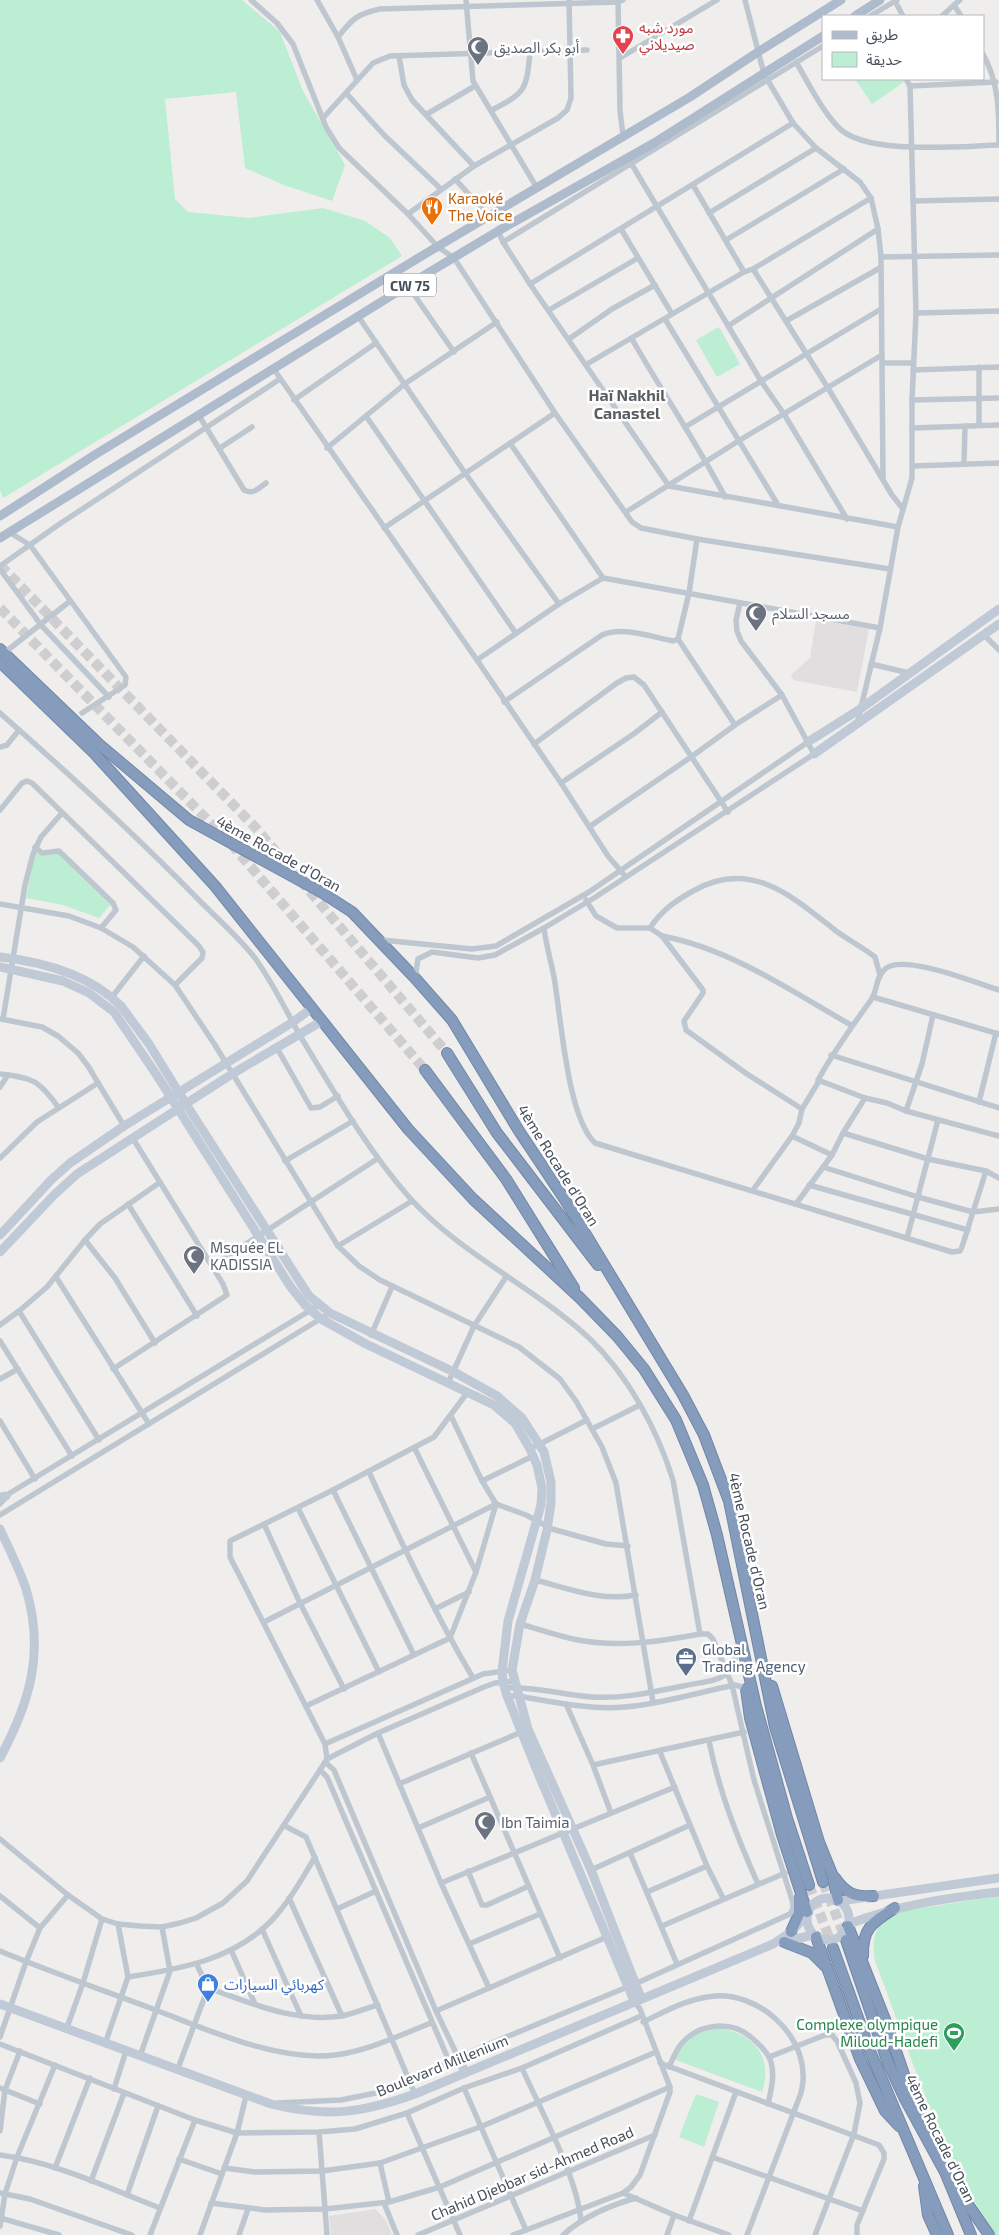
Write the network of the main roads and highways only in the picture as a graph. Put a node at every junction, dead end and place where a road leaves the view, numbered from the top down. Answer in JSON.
{"nodes":[{"id":1,"x":841,"y":0,"type":"edge"},
{"id":2,"x":880,"y":0,"type":"edge"},
{"id":3,"x":856,"y":15,"type":"edge"},
{"id":4,"x":822,"y":37,"type":"edge"},
{"id":5,"x":0,"y":516,"type":"edge"},
{"id":6,"x":0,"y":538,"type":"edge"},
{"id":7,"x":999,"y":609,"type":"edge"},
{"id":8,"x":999,"y":624,"type":"edge"},
{"id":9,"x":1,"y":655,"type":"edge"},
{"id":10,"x":808,"y":742,"type":"road end"},
{"id":11,"x":814,"y":754,"type":"road end"},
{"id":12,"x":0,"y":957,"type":"edge"},
{"id":13,"x":0,"y":968,"type":"edge"},
{"id":14,"x":312,"y":1008,"type":"junction"},
{"id":15,"x":322,"y":1021,"type":"junction"},
{"id":16,"x":447,"y":1053,"type":"tunnel mouth"},
{"id":17,"x":425,"y":1070,"type":"tunnel mouth"},
{"id":18,"x":180,"y":1093,"type":"junction"},
{"id":19,"x":171,"y":1098,"type":"junction"},
{"id":20,"x":186,"y":1104,"type":"junction"},
{"id":21,"x":177,"y":1109,"type":"junction"},
{"id":22,"x":0,"y":1235,"type":"edge"},
{"id":23,"x":0,"y":1252,"type":"edge"},
{"id":24,"x":622,"y":1295,"type":"junction"},
{"id":25,"x":580,"y":1298,"type":"junction"},
{"id":26,"x":0,"y":1529,"type":"edge"},
{"id":27,"x":737,"y":1624,"type":"junction"},
{"id":28,"x":758,"y":1646,"type":"junction"},
{"id":29,"x":524,"y":1730,"type":"junction"},
{"id":30,"x":0,"y":1758,"type":"edge"},
{"id":31,"x":568,"y":1831,"type":"junction"},
{"id":32,"x":832,"y":1874,"type":"junction"},
{"id":33,"x":999,"y":1878,"type":"edge"},
{"id":34,"x":823,"y":1882,"type":"tunnel mouth"},
{"id":35,"x":796,"y":1883,"type":"junction"},
{"id":36,"x":809,"y":1885,"type":"tunnel mouth"},
{"id":37,"x":999,"y":1892,"type":"edge"},
{"id":38,"x":874,"y":1896,"type":"junction"},
{"id":39,"x":839,"y":1900,"type":"junction"},
{"id":40,"x":895,"y":1908,"type":"junction"},
{"id":41,"x":807,"y":1914,"type":"junction"},
{"id":42,"x":848,"y":1925,"type":"junction"},
{"id":43,"x":791,"y":1932,"type":"junction"},
{"id":44,"x":612,"y":1934,"type":"junction"},
{"id":45,"x":814,"y":1936,"type":"junction"},
{"id":46,"x":846,"y":1940,"type":"tunnel mouth"},
{"id":47,"x":784,"y":1942,"type":"junction"},
{"id":48,"x":773,"y":1944,"type":"junction"},
{"id":49,"x":833,"y":1948,"type":"tunnel mouth"},
{"id":50,"x":863,"y":1962,"type":"junction"},
{"id":51,"x":829,"y":1970,"type":"junction"},
{"id":52,"x":638,"y":2002,"type":"junction"},
{"id":53,"x":0,"y":2004,"type":"edge"},
{"id":54,"x":458,"y":2056,"type":"road end"},
{"id":55,"x":465,"y":2072,"type":"junction"},
{"id":56,"x":903,"y":2130,"type":"junction"},
{"id":57,"x":923,"y":2132,"type":"junction"},
{"id":58,"x":945,"y":2172,"type":"junction"},
{"id":59,"x":923,"y":2177,"type":"junction"},
{"id":60,"x":928,"y":2215,"type":"junction"},
{"id":61,"x":932,"y":2235,"type":"edge"},
{"id":62,"x":937,"y":2235,"type":"edge"},
{"id":63,"x":948,"y":2235,"type":"edge"},
{"id":64,"x":971,"y":2235,"type":"edge"},
{"id":65,"x":989,"y":2235,"type":"edge"}],
"edges":[{"from":1,"to":5,"type":"main road"},
{"from":2,"to":3,"type":"main road"},
{"from":4,"to":6,"type":"main road","number":"CW 75"},
{"from":7,"to":10,"type":"main road"},
{"from":8,"to":11,"type":"main road"},
{"from":9,"to":14,"type":"highway","name":"4ème Rocade d'Oran"},
{"from":9,"to":24,"type":"highway","name":"4ème Rocade d'Oran"},
{"from":12,"to":18,"type":"main road"},
{"from":13,"to":19,"type":"main road"},
{"from":14,"to":15,"type":"highway","name":"4ème Rocade d'Oran"},
{"from":14,"to":18,"type":"main road"},
{"from":15,"to":20,"type":"main road"},
{"from":15,"to":25,"type":"highway","name":"4ème Rocade d'Oran"},
{"from":16,"to":24,"type":"highway"},
{"from":17,"to":25,"type":"highway"},
{"from":18,"to":19,"type":"main road"},
{"from":18,"to":20,"type":"main road"},
{"from":19,"to":21,"type":"main road"},
{"from":19,"to":22,"type":"main road"},
{"from":20,"to":21,"type":"main road"},
{"from":20,"to":29,"type":"main road"},
{"from":21,"to":23,"type":"main road"},
{"from":21,"to":29,"type":"main road"},
{"from":24,"to":28,"type":"highway","name":"4ème Rocade d'Oran"},
{"from":25,"to":27,"type":"highway","name":"4ème Rocade d'Oran"},
{"from":26,"to":30,"type":"main road"},
{"from":27,"to":35,"type":"highway"},
{"from":27,"to":36,"type":"highway","name":"4ème Rocade d'Oran"},
{"from":28,"to":32,"type":"highway"},
{"from":28,"to":34,"type":"highway","name":"4ème Rocade d'Oran"},
{"from":29,"to":31,"type":"main road"},
{"from":31,"to":44,"type":"main road"},
{"from":31,"to":44,"type":"main road"},
{"from":32,"to":38,"type":"highway"},
{"from":32,"to":39,"type":"highway"},
{"from":33,"to":38,"type":"main road"},
{"from":35,"to":41,"type":"highway"},
{"from":35,"to":43,"type":"highway"},
{"from":37,"to":40,"type":"main road"},
{"from":38,"to":39,"type":"main road"},
{"from":39,"to":41,"type":"main road"},
{"from":39,"to":42,"type":"main road"},
{"from":40,"to":42,"type":"main road"},
{"from":40,"to":50,"type":"highway"},
{"from":41,"to":43,"type":"main road"},
{"from":41,"to":45,"type":"main road"},
{"from":42,"to":45,"type":"main road"},
{"from":42,"to":50,"type":"highway"},
{"from":43,"to":48,"type":"main road"},
{"from":44,"to":52,"type":"main road"},
{"from":45,"to":47,"type":"main road"},
{"from":45,"to":51,"type":"highway"},
{"from":46,"to":57,"type":"highway","name":"4ème Rocade d'Oran"},
{"from":47,"to":48,"type":"main road"},
{"from":47,"to":51,"type":"highway"},
{"from":48,"to":52,"type":"main road","name":"Boulevard Millenium"},
{"from":49,"to":56,"type":"highway","name":"4ème Rocade d'Oran"},
{"from":50,"to":57,"type":"highway"},
{"from":51,"to":56,"type":"highway"},
{"from":52,"to":55,"type":"main road","name":"Boulevard Millenium"},
{"from":53,"to":55,"type":"main road","name":"Boulevard Millenium"},
{"from":54,"to":55,"type":"main road"},
{"from":56,"to":59,"type":"highway","name":"4ème Rocade d'Oran"},
{"from":57,"to":58,"type":"highway","name":"4ème Rocade d'Oran"},
{"from":58,"to":64,"type":"highway","name":"4ème Rocade d'Oran"},
{"from":58,"to":65,"type":"highway"},
{"from":59,"to":60,"type":"highway"},
{"from":59,"to":63,"type":"highway","name":"4ème Rocade d'Oran"},
{"from":60,"to":61,"type":"highway"},
{"from":60,"to":62,"type":"highway"}]}
